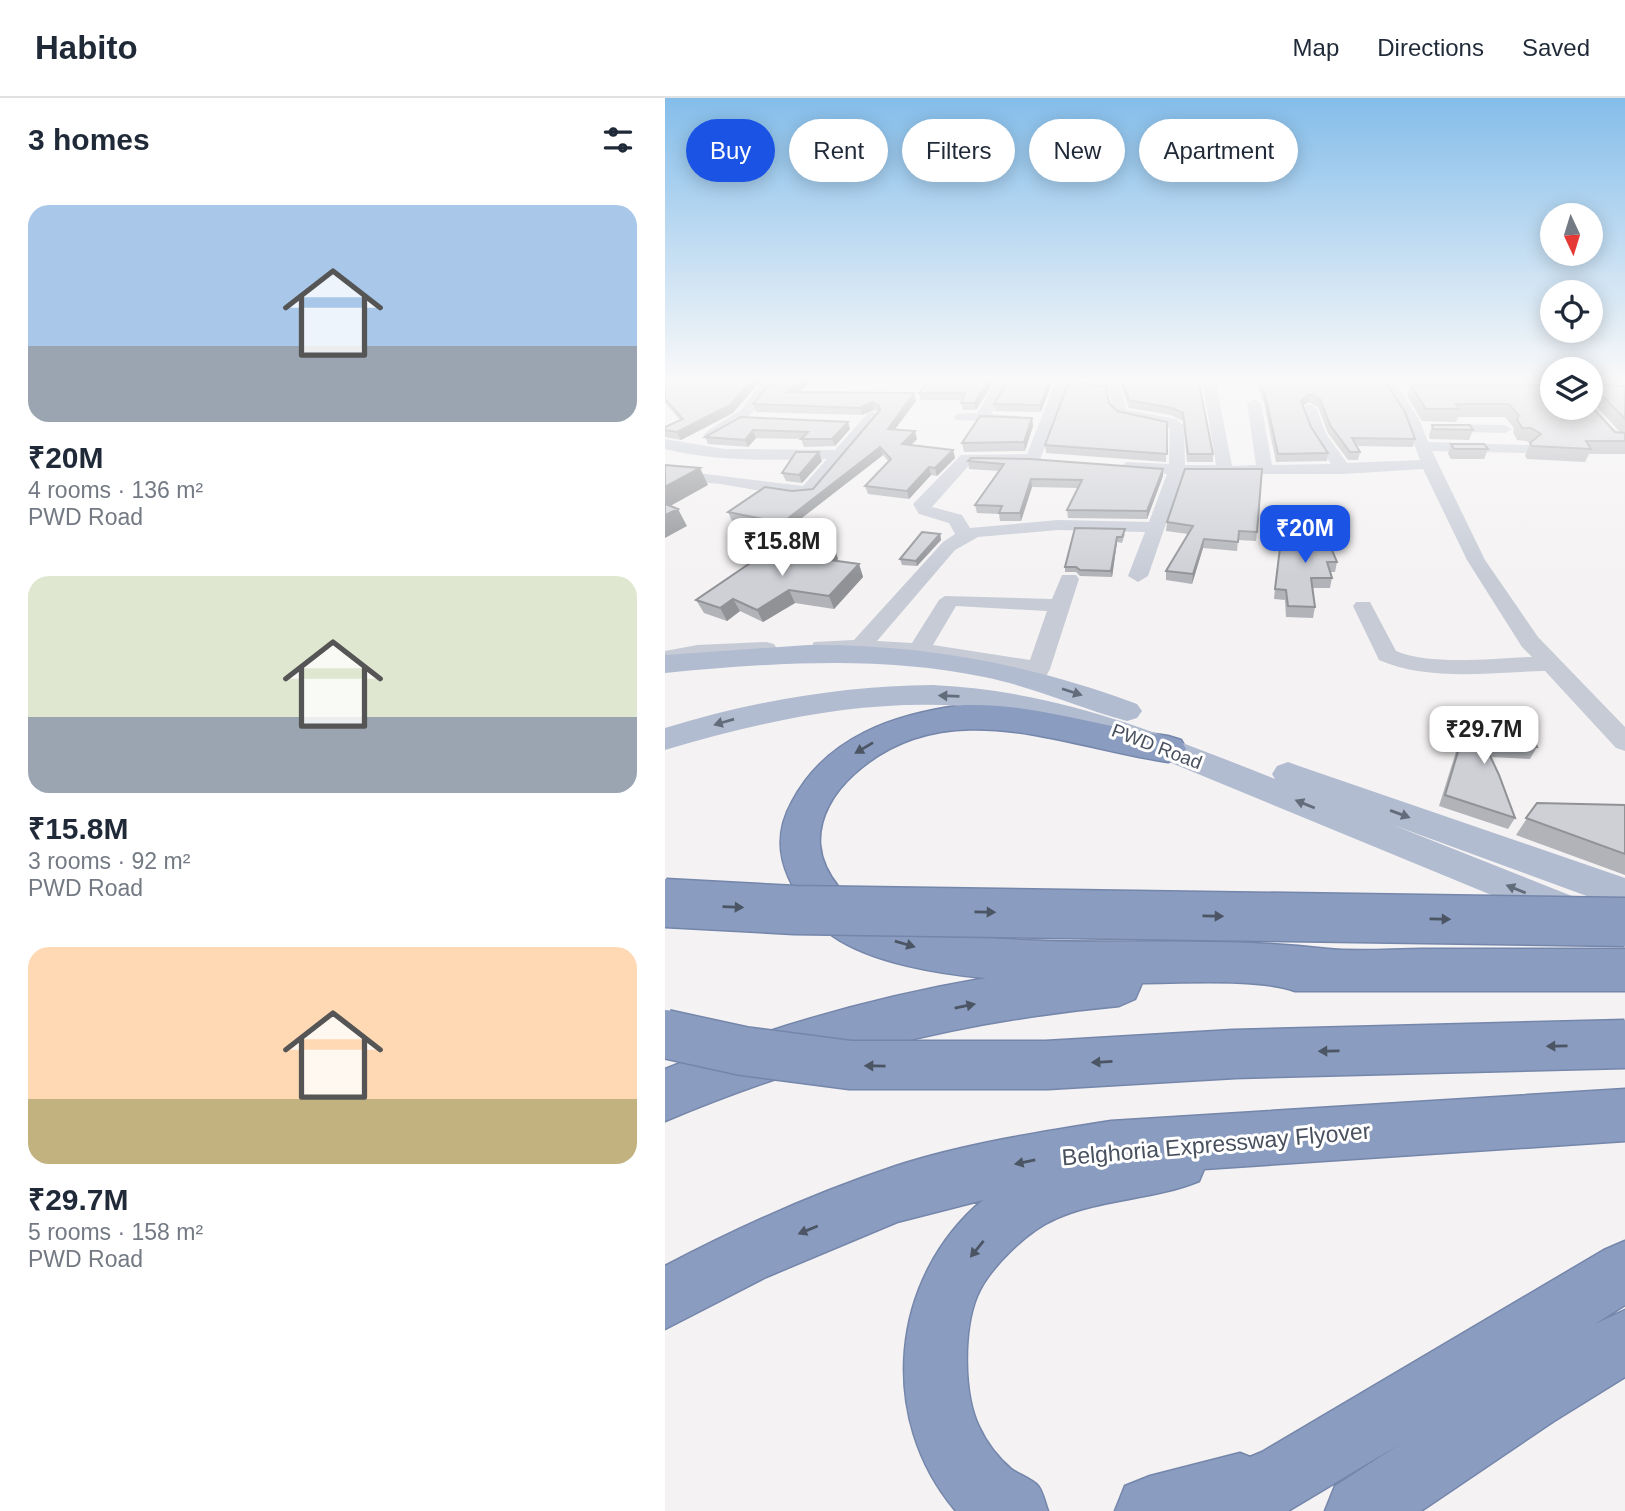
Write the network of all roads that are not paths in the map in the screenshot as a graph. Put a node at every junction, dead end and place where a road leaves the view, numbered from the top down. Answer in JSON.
{"nodes":[{"id":1,"x":665,"y":444,"type":"edge"},
{"id":2,"x":691,"y":444,"type":"edge"},
{"id":3,"x":850,"y":444,"type":"edge"},
{"id":4,"x":1039,"y":444,"type":"edge"},
{"id":5,"x":1177,"y":444,"type":"edge"},
{"id":6,"x":1221,"y":444,"type":"edge"},
{"id":7,"x":1261,"y":444,"type":"edge"},
{"id":8,"x":1326,"y":444,"type":"edge"},
{"id":9,"x":1421,"y":444,"type":"edge"},
{"id":10,"x":1525,"y":448,"type":"dead end"},
{"id":11,"x":682,"y":449,"type":"junction"},
{"id":12,"x":843,"y":453,"type":"junction"},
{"id":13,"x":1426,"y":455,"type":"junction"},
{"id":14,"x":665,"y":457,"type":"edge"},
{"id":15,"x":1110,"y":465,"type":"edge"},
{"id":16,"x":1226,"y":469,"type":"junction"},
{"id":17,"x":1343,"y":469,"type":"junction"},
{"id":18,"x":1177,"y":470,"type":"junction"},
{"id":19,"x":1265,"y":470,"type":"junction"},
{"id":20,"x":665,"y":474,"type":"edge"},
{"id":21,"x":1155,"y":527,"type":"junction"},
{"id":22,"x":965,"y":535,"type":"junction"},
{"id":23,"x":1138,"y":576,"type":"dead end"},
{"id":24,"x":1069,"y":579,"type":"dead end"},
{"id":25,"x":1061,"y":606,"type":"junction"},
{"id":26,"x":1363,"y":606,"type":"dead end"},
{"id":27,"x":920,"y":648,"type":"junction"},
{"id":28,"x":857,"y":650,"type":"junction"},
{"id":29,"x":665,"y":658,"type":"edge"},
{"id":30,"x":665,"y":664,"type":"edge"},
{"id":31,"x":1552,"y":664,"type":"junction"},
{"id":32,"x":1036,"y":674,"type":"junction"},
{"id":33,"x":665,"y":739,"type":"edge"},
{"id":34,"x":1625,"y":742,"type":"edge"},
{"id":35,"x":1168,"y":749,"type":"junction"},
{"id":36,"x":1625,"y":894,"type":"edge"},
{"id":37,"x":665,"y":904,"type":"edge"},
{"id":38,"x":1625,"y":922,"type":"edge"},
{"id":39,"x":1625,"y":933,"type":"edge"},
{"id":40,"x":1321,"y":968,"type":"junction"},
{"id":41,"x":1625,"y":970,"type":"edge"},
{"id":42,"x":665,"y":1034,"type":"edge"},
{"id":43,"x":1625,"y":1044,"type":"edge"},
{"id":44,"x":665,"y":1095,"type":"edge"},
{"id":45,"x":1625,"y":1115,"type":"edge"},
{"id":46,"x":1287,"y":1138,"type":"junction"},
{"id":47,"x":1625,"y":1271,"type":"edge"},
{"id":48,"x":665,"y":1299,"type":"edge"},
{"id":49,"x":1625,"y":1341,"type":"edge"},
{"id":50,"x":1286,"y":1476,"type":"junction"},
{"id":51,"x":1013,"y":1511,"type":"edge"},
{"id":52,"x":1150,"y":1511,"type":"edge"},
{"id":53,"x":1213,"y":1511,"type":"edge"},
{"id":54,"x":1360,"y":1511,"type":"edge"}],
"edges":[{"from":1,"to":11,"type":"street"},
{"from":2,"to":11,"type":"street"},
{"from":3,"to":12,"type":"street"},
{"from":4,"to":22,"type":"street"},
{"from":5,"to":18,"type":"street"},
{"from":6,"to":16,"type":"street"},
{"from":7,"to":19,"type":"street"},
{"from":8,"to":17,"type":"street"},
{"from":9,"to":13,"type":"street"},
{"from":10,"to":13,"type":"street"},
{"from":11,"to":12,"type":"street"},
{"from":11,"to":14,"type":"street"},
{"from":12,"to":20,"type":"street"},
{"from":13,"to":17,"type":"street"},
{"from":13,"to":31,"type":"street"},
{"from":15,"to":18,"type":"street"},
{"from":16,"to":18,"type":"street"},
{"from":16,"to":19,"type":"street"},
{"from":17,"to":19,"type":"street"},
{"from":18,"to":21,"type":"street"},
{"from":21,"to":22,"type":"street"},
{"from":21,"to":23,"type":"street"},
{"from":22,"to":28,"type":"street"},
{"from":24,"to":25,"type":"street"},
{"from":25,"to":27,"type":"street"},
{"from":25,"to":32,"type":"street"},
{"from":26,"to":31,"type":"street"},
{"from":27,"to":28,"type":"street"},
{"from":27,"to":32,"type":"street"},
{"from":28,"to":29,"type":"street"},
{"from":28,"to":30,"type":"main road","name":"PWD Road"},
{"from":28,"to":32,"type":"main road","name":"PWD Road"},
{"from":31,"to":34,"type":"street"},
{"from":32,"to":36,"type":"main road","name":"PWD Road","one_way":true},
{"from":35,"to":33,"type":"main road","name":"PWD Road","one_way":true},
{"from":39,"to":35,"type":"main road","name":"PWD Road","one_way":true},
{"from":35,"to":40,"type":"highway","one_way":true},
{"from":37,"to":38,"type":"highway","one_way":true,"bridge":true},
{"from":40,"to":41,"type":"highway"},
{"from":44,"to":40,"type":"highway","one_way":true},
{"from":43,"to":42,"type":"highway","one_way":true,"bridge":true},
{"from":45,"to":46,"type":"highway","name":"Belghoria Expressway Flyover"},
{"from":46,"to":48,"type":"highway","name":"Belghoria Expressway Flyover","one_way":true},
{"from":46,"to":51,"type":"highway","one_way":true},
{"from":47,"to":50,"type":"highway"},
{"from":49,"to":54,"type":"highway"},
{"from":50,"to":52,"type":"highway"},
{"from":50,"to":53,"type":"highway"}]}
